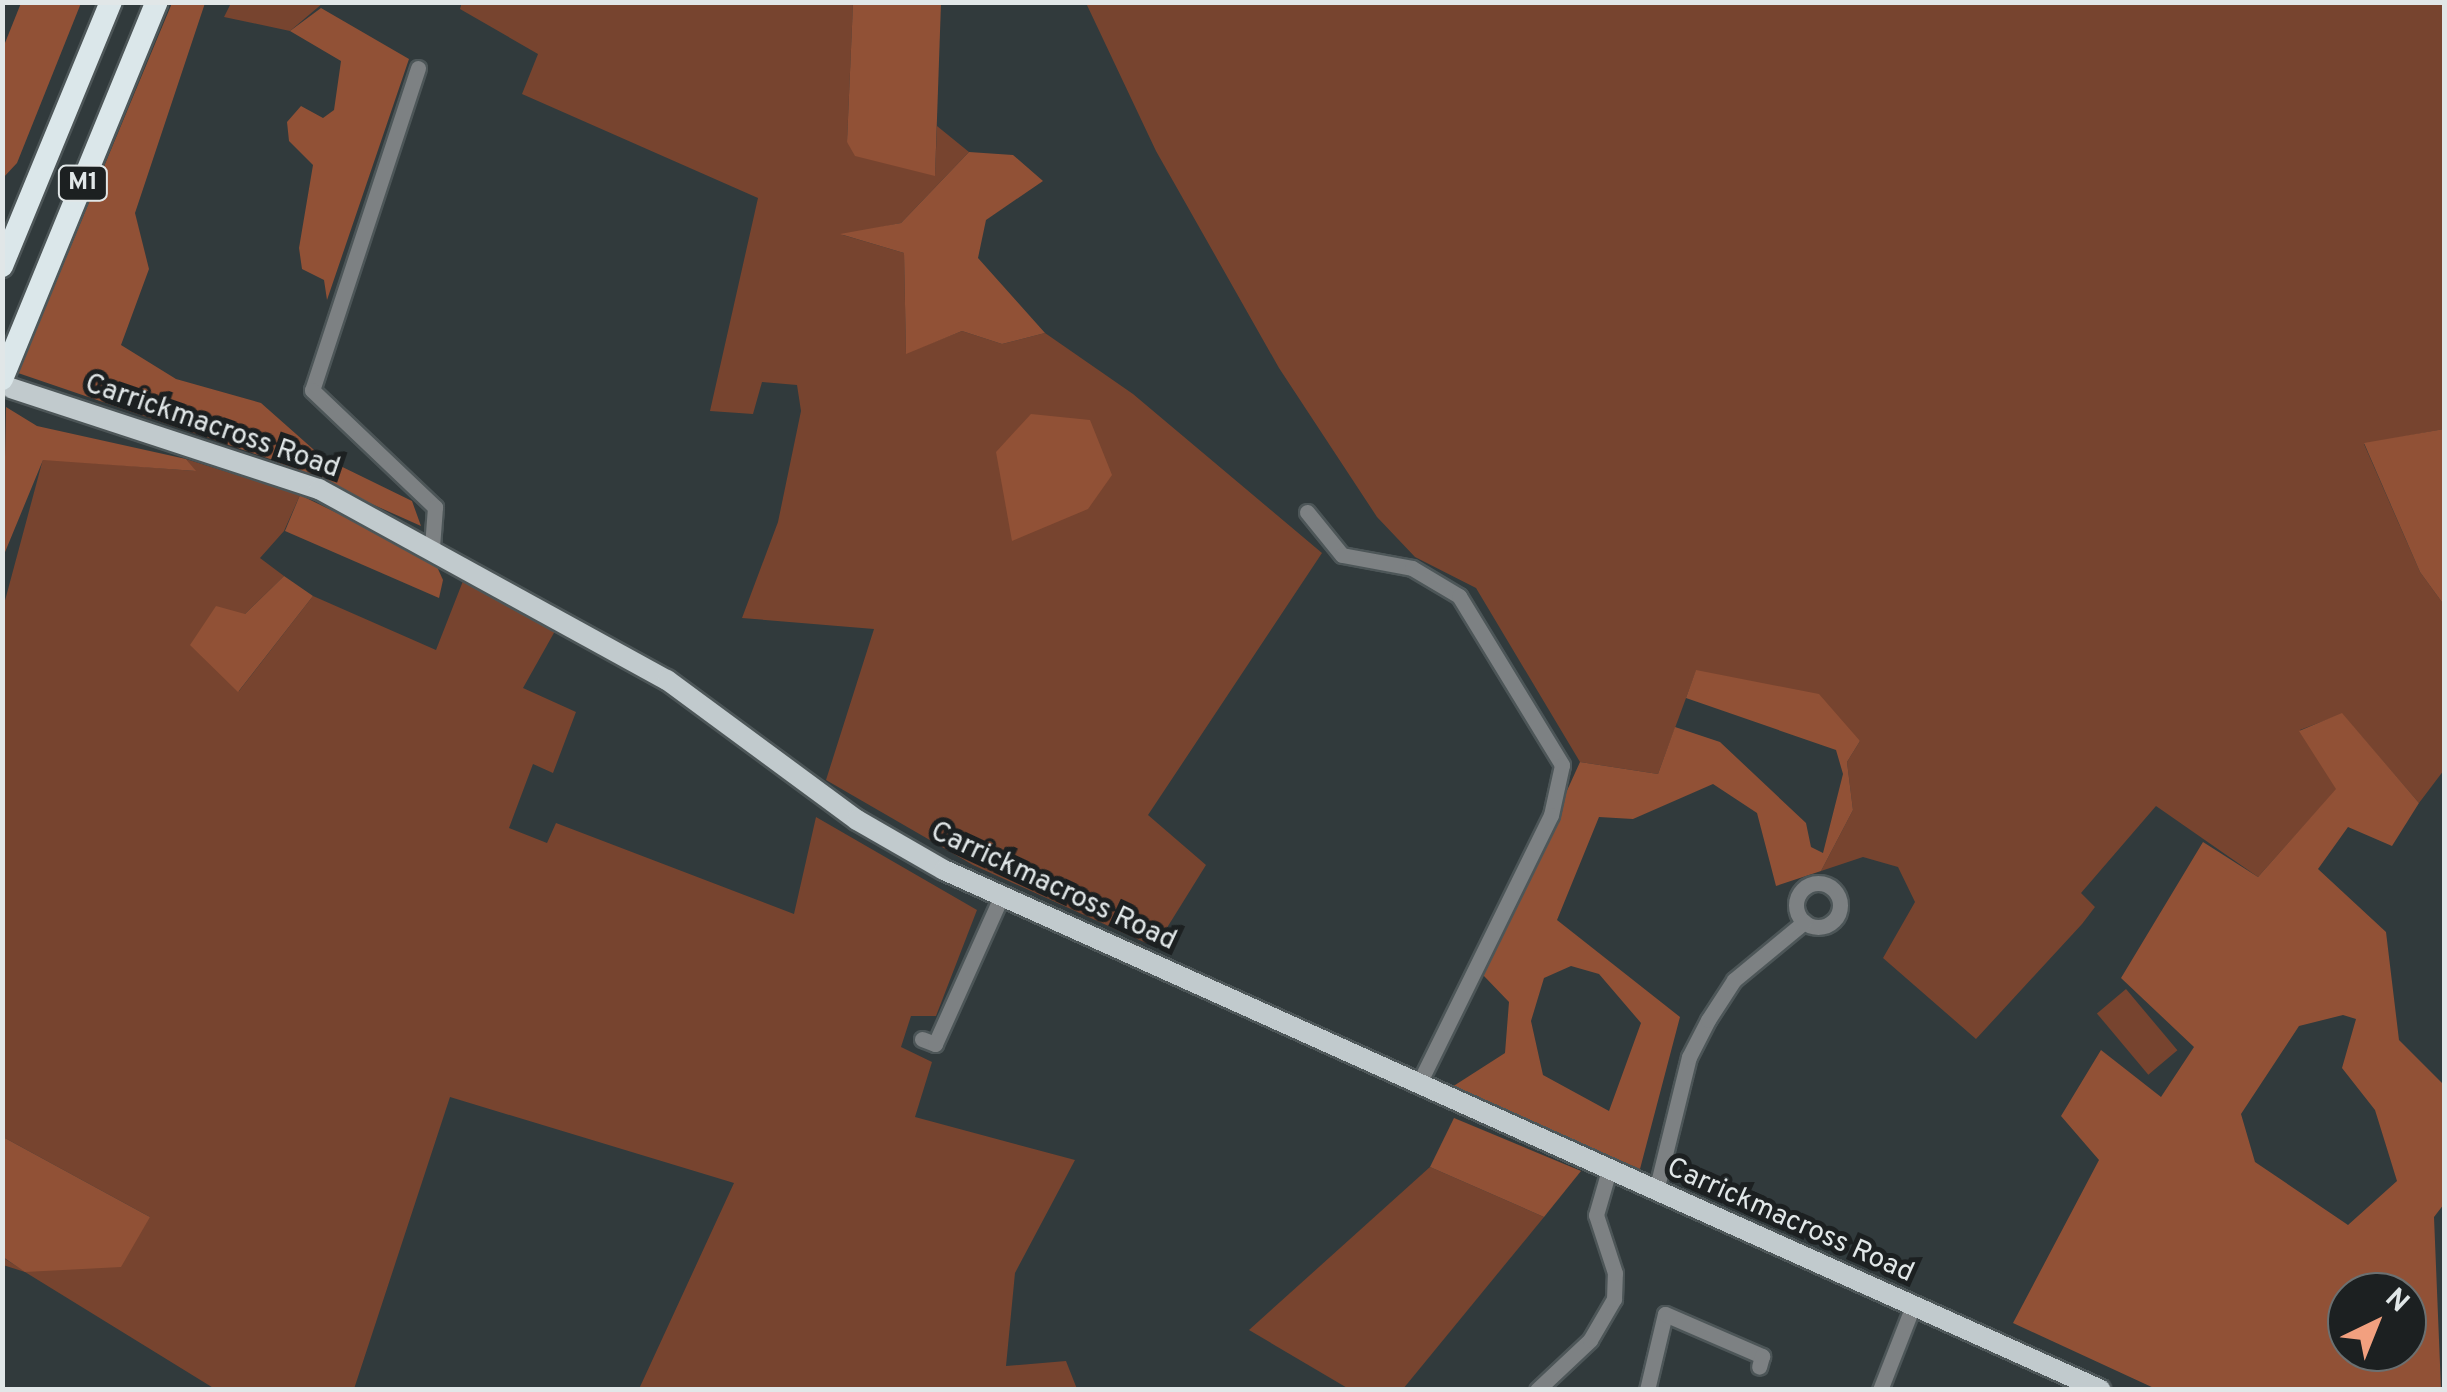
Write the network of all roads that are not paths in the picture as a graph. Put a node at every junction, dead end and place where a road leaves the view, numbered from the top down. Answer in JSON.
{"nodes":[{"id":1,"x":110,"y":2,"type":"edge"},
{"id":2,"x":157,"y":2,"type":"edge"},
{"id":3,"x":418,"y":68,"type":"dead end"},
{"id":4,"x":2,"y":266,"type":"edge"},
{"id":5,"x":8,"y":377,"type":"edge"},
{"id":6,"x":1307,"y":512,"type":"dead end"},
{"id":7,"x":432,"y":546,"type":"junction"},
{"id":8,"x":1001,"y":898,"type":"junction"},
{"id":9,"x":1804,"y":922,"type":"dead end"},
{"id":10,"x":922,"y":1038,"type":"dead end"},
{"id":11,"x":1418,"y":1084,"type":"junction"},
{"id":12,"x":1609,"y":1170,"type":"junction"},
{"id":13,"x":1656,"y":1191,"type":"junction"},
{"id":14,"x":1913,"y":1306,"type":"junction"},
{"id":15,"x":1758,"y":1366,"type":"dead end"},
{"id":16,"x":1538,"y":1390,"type":"edge"},
{"id":17,"x":1647,"y":1390,"type":"edge"},
{"id":18,"x":1880,"y":1390,"type":"edge"},
{"id":19,"x":2101,"y":1390,"type":"edge"}],
"edges":[{"from":1,"to":4,"type":"highway","number":"M1"},
{"from":2,"to":5,"type":"highway","number":"M1"},
{"from":3,"to":7,"type":"street"},
{"from":5,"to":7,"type":"main road","name":"Carrickmacross Road"},
{"from":6,"to":11,"type":"street"},
{"from":7,"to":8,"type":"main road","name":"Carrickmacross Road"},
{"from":8,"to":10,"type":"street"},
{"from":8,"to":11,"type":"main road","name":"Carrickmacross Road"},
{"from":9,"to":13,"type":"street"},
{"from":11,"to":12,"type":"main road","name":"Carrickmacross Road"},
{"from":12,"to":13,"type":"main road","name":"Carrickmacross Road"},
{"from":12,"to":16,"type":"street"},
{"from":13,"to":14,"type":"main road","name":"Carrickmacross Road"},
{"from":14,"to":18,"type":"street"},
{"from":14,"to":19,"type":"main road","name":"Carrickmacross Road"},
{"from":15,"to":17,"type":"street"}]}
